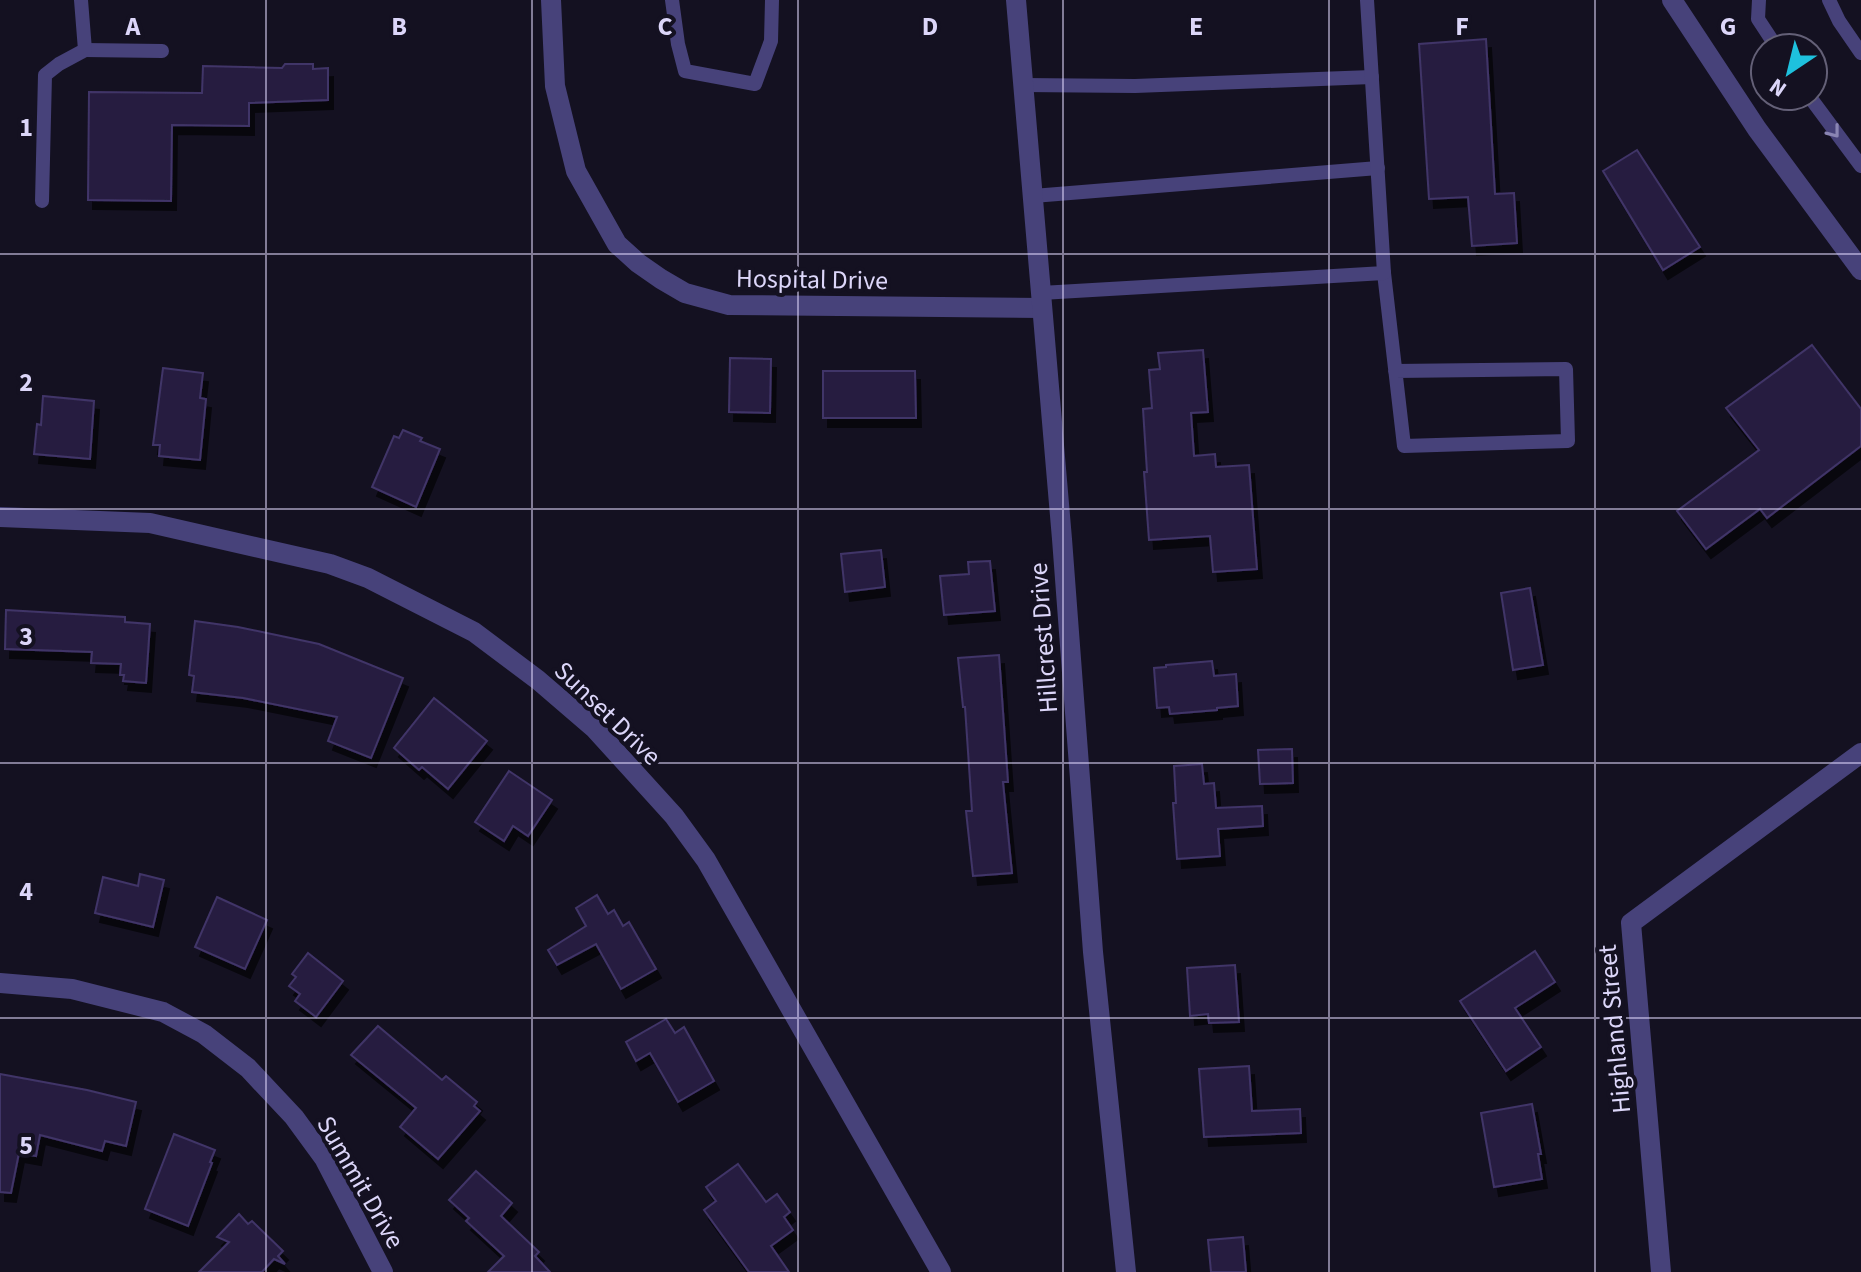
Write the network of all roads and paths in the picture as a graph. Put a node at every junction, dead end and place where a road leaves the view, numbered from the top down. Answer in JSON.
{"nodes":[{"id":1,"x":81,"y":0,"type":"edge"},
{"id":2,"x":551,"y":0,"type":"edge"},
{"id":3,"x":672,"y":0,"type":"edge"},
{"id":4,"x":772,"y":0,"type":"edge"},
{"id":5,"x":1016,"y":0,"type":"edge"},
{"id":6,"x":1367,"y":0,"type":"edge"},
{"id":7,"x":1672,"y":0,"type":"edge"},
{"id":8,"x":1759,"y":0,"type":"edge"},
{"id":9,"x":1829,"y":0,"type":"edge"},
{"id":10,"x":1767,"y":32,"type":"edge"},
{"id":11,"x":85,"y":50,"type":"junction"},
{"id":12,"x":162,"y":51,"type":"dead end"},
{"id":13,"x":1861,"y":53,"type":"edge"},
{"id":14,"x":1372,"y":77,"type":"junction"},
{"id":15,"x":1023,"y":85,"type":"junction"},
{"id":16,"x":1821,"y":112,"type":"edge"},
{"id":17,"x":1861,"y":166,"type":"edge"},
{"id":18,"x":1378,"y":168,"type":"junction"},
{"id":19,"x":1033,"y":196,"type":"junction"},
{"id":20,"x":42,"y":201,"type":"dead end"},
{"id":21,"x":1861,"y":269,"type":"edge"},
{"id":22,"x":1384,"y":273,"type":"junction"},
{"id":23,"x":1041,"y":300,"type":"junction"},
{"id":24,"x":1395,"y":371,"type":"junction"},
{"id":25,"x":0,"y":517,"type":"edge"},
{"id":26,"x":1861,"y":753,"type":"edge"},
{"id":27,"x":0,"y":983,"type":"edge"},
{"id":28,"x":383,"y":1272,"type":"edge"},
{"id":29,"x":941,"y":1272,"type":"edge"},
{"id":30,"x":1126,"y":1272,"type":"edge"},
{"id":31,"x":1661,"y":1272,"type":"edge"}],
"edges":[{"from":1,"to":11,"type":"lane"},
{"from":2,"to":23,"type":"street","name":"Hospital Drive"},
{"from":3,"to":4,"type":"lane"},
{"from":5,"to":15,"type":"street","name":"Hillcrest Drive"},
{"from":6,"to":14,"type":"lane"},
{"from":7,"to":21,"type":"street"},
{"from":8,"to":10,"type":"lane"},
{"from":9,"to":13,"type":"lane"},
{"from":11,"to":12,"type":"lane"},
{"from":11,"to":20,"type":"lane"},
{"from":14,"to":15,"type":"lane"},
{"from":14,"to":18,"type":"lane"},
{"from":15,"to":19,"type":"street","name":"Hillcrest Drive"},
{"from":16,"to":17,"type":"lane","one_way":true},
{"from":18,"to":19,"type":"lane"},
{"from":18,"to":22,"type":"lane"},
{"from":19,"to":23,"type":"street","name":"Hillcrest Drive"},
{"from":22,"to":23,"type":"lane"},
{"from":22,"to":24,"type":"lane"},
{"from":23,"to":30,"type":"street","name":"Hillcrest Drive"},
{"from":24,"to":24,"type":"lane"},
{"from":25,"to":29,"type":"street","name":"Sunset Drive"},
{"from":26,"to":31,"type":"street","name":"Highland Street"},
{"from":27,"to":28,"type":"street","name":"Summit Drive"}]}
